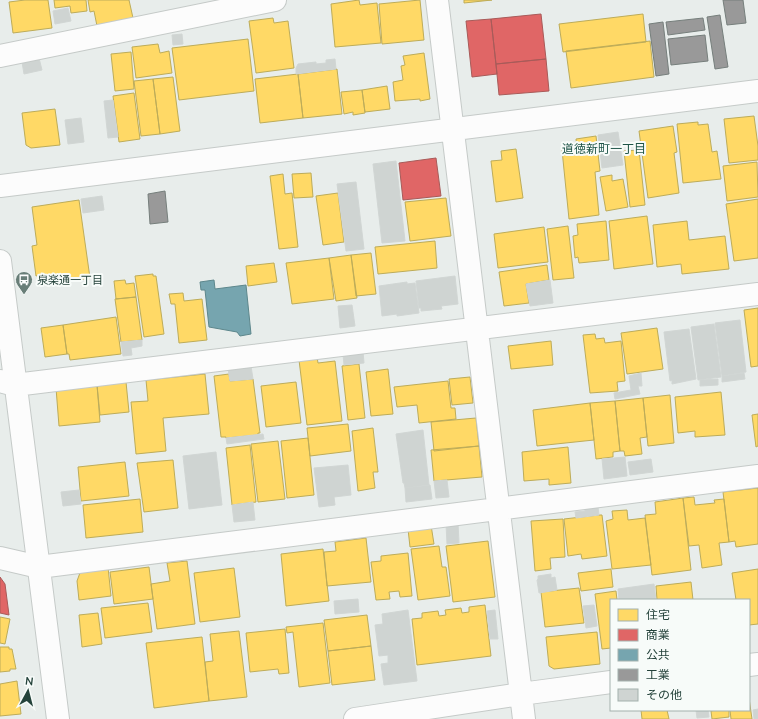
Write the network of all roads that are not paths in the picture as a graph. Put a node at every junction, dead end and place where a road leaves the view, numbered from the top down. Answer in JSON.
{"nodes":[{"id":1,"x":275,"y":0,"type":"edge"},
{"id":2,"x":437,"y":0,"type":"edge"},
{"id":3,"x":0,"y":56,"type":"edge"},
{"id":4,"x":758,"y":91,"type":"edge"},
{"id":5,"x":453,"y":129,"type":"junction"},
{"id":6,"x":0,"y":186,"type":"edge"},
{"id":7,"x":0,"y":261,"type":"edge"},
{"id":8,"x":758,"y":294,"type":"edge"},
{"id":9,"x":477,"y":327,"type":"junction"},
{"id":10,"x":7,"y":383,"type":"edge"},
{"id":11,"x":758,"y":476,"type":"edge"},
{"id":12,"x":499,"y":509,"type":"junction"},
{"id":13,"x":0,"y":558,"type":"edge"},
{"id":14,"x":39,"y":567,"type":"junction"},
{"id":15,"x":610,"y":682,"type":"edge"},
{"id":16,"x":521,"y":694,"type":"junction"},
{"id":17,"x":58,"y":719,"type":"edge"},
{"id":18,"x":355,"y":719,"type":"edge"},
{"id":19,"x":524,"y":719,"type":"edge"}],
"edges":[{"from":1,"to":3,"type":"street"},
{"from":2,"to":5,"type":"street"},
{"from":4,"to":5,"type":"street"},
{"from":5,"to":6,"type":"street"},
{"from":5,"to":9,"type":"street"},
{"from":7,"to":10,"type":"street"},
{"from":8,"to":9,"type":"street"},
{"from":9,"to":10,"type":"street"},
{"from":9,"to":12,"type":"street"},
{"from":10,"to":14,"type":"street"},
{"from":11,"to":12,"type":"street"},
{"from":12,"to":14,"type":"street"},
{"from":12,"to":16,"type":"street"},
{"from":13,"to":14,"type":"street"},
{"from":14,"to":17,"type":"street"},
{"from":15,"to":16,"type":"street"},
{"from":16,"to":18,"type":"street"},
{"from":16,"to":19,"type":"street"}]}
